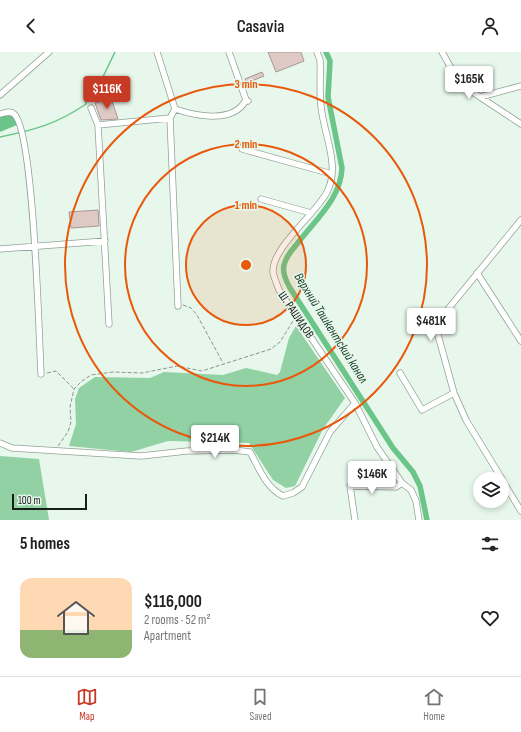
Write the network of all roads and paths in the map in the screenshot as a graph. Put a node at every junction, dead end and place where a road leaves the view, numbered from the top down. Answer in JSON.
{"nodes":[{"id":1,"x":49,"y":52,"type":"edge"},
{"id":2,"x":157,"y":52,"type":"edge"},
{"id":3,"x":229,"y":52,"type":"edge"},
{"id":4,"x":317,"y":52,"type":"edge"},
{"id":5,"x":442,"y":52,"type":"edge"},
{"id":6,"x":521,"y":86,"type":"edge"},
{"id":7,"x":0,"y":95,"type":"edge"},
{"id":8,"x":480,"y":97,"type":"junction"},
{"id":9,"x":91,"y":108,"type":"dead end"},
{"id":10,"x":175,"y":109,"type":"junction"},
{"id":11,"x":0,"y":114,"type":"edge"},
{"id":12,"x":170,"y":118,"type":"junction"},
{"id":13,"x":98,"y":124,"type":"junction"},
{"id":14,"x":521,"y":124,"type":"edge"},
{"id":15,"x":242,"y":149,"type":"dead end"},
{"id":16,"x":332,"y":174,"type":"junction"},
{"id":17,"x":261,"y":199,"type":"dead end"},
{"id":18,"x":311,"y":213,"type":"junction"},
{"id":19,"x":521,"y":220,"type":"edge"},
{"id":20,"x":105,"y":241,"type":"junction"},
{"id":21,"x":34,"y":247,"type":"junction"},
{"id":22,"x":0,"y":249,"type":"edge"},
{"id":23,"x":477,"y":273,"type":"junction"},
{"id":24,"x":178,"y":306,"type":"joint"},
{"id":25,"x":296,"y":316,"type":"junction"},
{"id":26,"x":109,"y":324,"type":"dead end"},
{"id":27,"x":521,"y":341,"type":"edge"},
{"id":28,"x":223,"y":364,"type":"junction"},
{"id":29,"x":400,"y":373,"type":"dead end"},
{"id":30,"x":41,"y":374,"type":"joint"},
{"id":31,"x":74,"y":389,"type":"junction"},
{"id":32,"x":454,"y":393,"type":"junction"},
{"id":33,"x":355,"y":403,"type":"junction"},
{"id":34,"x":0,"y":443,"type":"edge"},
{"id":35,"x":54,"y":450,"type":"junction"},
{"id":36,"x":498,"y":472,"type":"edge"},
{"id":37,"x":402,"y":483,"type":"junction"},
{"id":38,"x":509,"y":491,"type":"edge"},
{"id":39,"x":521,"y":511,"type":"edge"},
{"id":40,"x":355,"y":520,"type":"edge"},
{"id":41,"x":420,"y":520,"type":"edge"}],
"edges":[{"from":1,"to":7,"type":"street"},
{"from":2,"to":10,"type":"street"},
{"from":3,"to":10,"type":"street"},
{"from":4,"to":16,"type":"street","name":"Ш. РАШИДОВ"},
{"from":5,"to":8,"type":"street"},
{"from":6,"to":8,"type":"street"},
{"from":8,"to":14,"type":"street"},
{"from":9,"to":13,"type":"street"},
{"from":10,"to":12,"type":"street"},
{"from":11,"to":21,"type":"street"},
{"from":12,"to":13,"type":"street"},
{"from":12,"to":24,"type":"street"},
{"from":13,"to":20,"type":"street"},
{"from":15,"to":16,"type":"street"},
{"from":16,"to":18,"type":"street","name":"Ш. РАШИДОВ"},
{"from":17,"to":18,"type":"street"},
{"from":18,"to":25,"type":"street","name":"Ш. РАШИДОВ"},
{"from":19,"to":23,"type":"street"},
{"from":20,"to":21,"type":"street"},
{"from":20,"to":26,"type":"street"},
{"from":21,"to":22,"type":"street"},
{"from":21,"to":30,"type":"street"},
{"from":23,"to":27,"type":"street"},
{"from":23,"to":32,"type":"street"},
{"from":24,"to":28,"type":"path"},
{"from":25,"to":28,"type":"path"},
{"from":25,"to":33,"type":"street","name":"Ш. РАШИДОВ"},
{"from":28,"to":31,"type":"path"},
{"from":29,"to":32,"type":"street"},
{"from":30,"to":31,"type":"path"},
{"from":31,"to":35,"type":"path"},
{"from":32,"to":36,"type":"street"},
{"from":33,"to":35,"type":"street"},
{"from":33,"to":37,"type":"street","name":"Ш. РАШИДОВ"},
{"from":34,"to":35,"type":"street"},
{"from":37,"to":40,"type":"street"},
{"from":37,"to":41,"type":"street","name":"Ш. РАШИДОВ"},
{"from":38,"to":39,"type":"street"}]}
